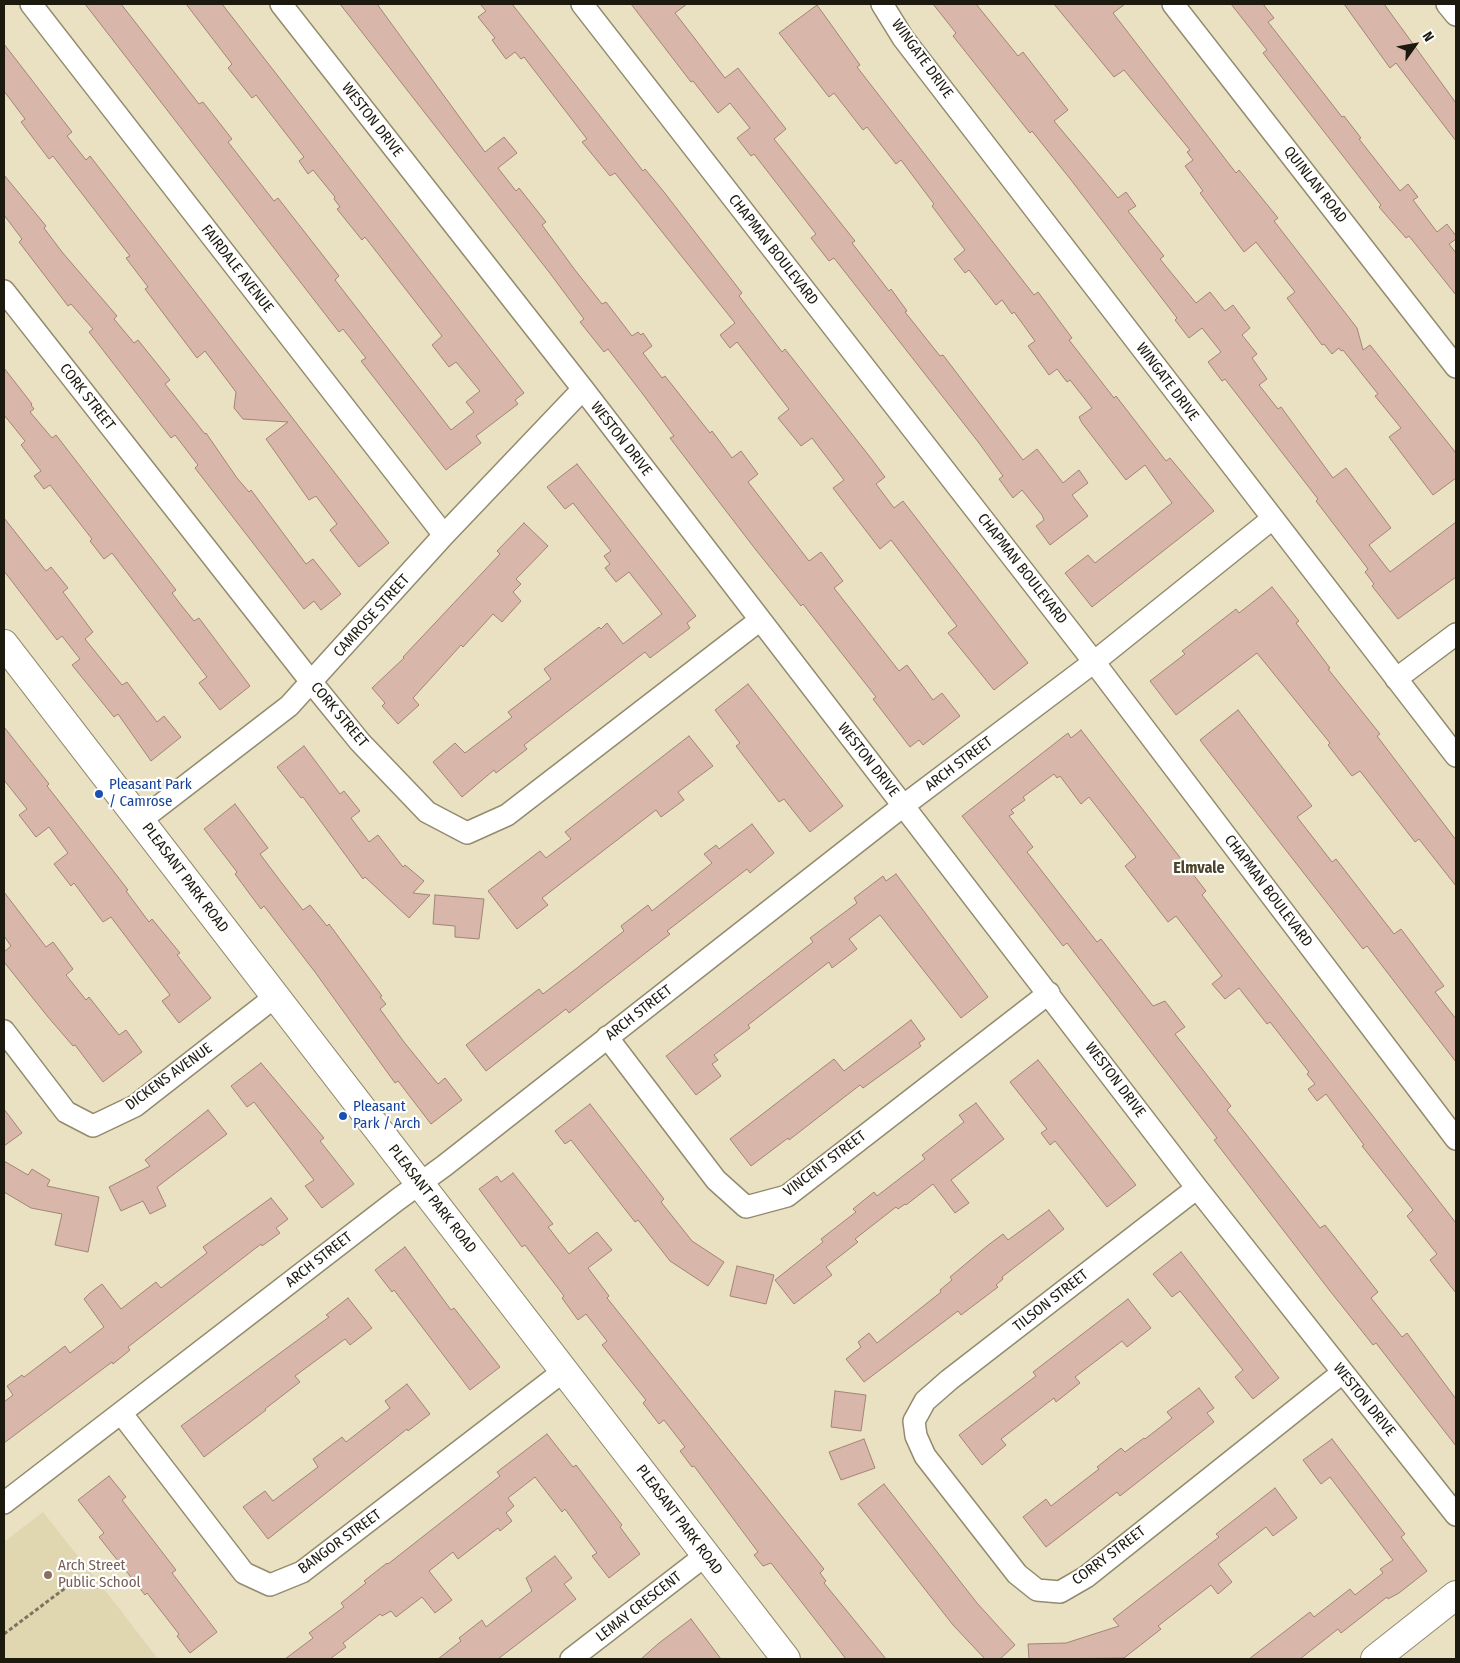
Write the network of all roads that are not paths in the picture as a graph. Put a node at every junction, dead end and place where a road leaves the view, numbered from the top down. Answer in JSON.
{"nodes":[{"id":1,"x":31,"y":4,"type":"edge"},
{"id":2,"x":281,"y":4,"type":"edge"},
{"id":3,"x":582,"y":4,"type":"edge"},
{"id":4,"x":882,"y":4,"type":"edge"},
{"id":5,"x":1173,"y":4,"type":"edge"},
{"id":6,"x":1448,"y":4,"type":"edge"},
{"id":7,"x":1456,"y":15,"type":"edge"},
{"id":8,"x":4,"y":291,"type":"edge"},
{"id":9,"x":1456,"y":367,"type":"edge"},
{"id":10,"x":582,"y":389,"type":"junction"},
{"id":11,"x":1272,"y":519,"type":"junction"},
{"id":12,"x":444,"y":535,"type":"junction"},
{"id":13,"x":760,"y":620,"type":"junction"},
{"id":14,"x":1456,"y":634,"type":"edge"},
{"id":15,"x":4,"y":644,"type":"edge"},
{"id":16,"x":1094,"y":662,"type":"junction"},
{"id":17,"x":1396,"y":679,"type":"junction"},
{"id":18,"x":312,"y":683,"type":"junction"},
{"id":19,"x":1456,"y":756,"type":"edge"},
{"id":20,"x":903,"y":806,"type":"junction"},
{"id":21,"x":141,"y":820,"type":"junction"},
{"id":22,"x":1048,"y":992,"type":"junction"},
{"id":23,"x":276,"y":996,"type":"junction"},
{"id":24,"x":4,"y":1032,"type":"edge"},
{"id":25,"x":608,"y":1038,"type":"junction"},
{"id":26,"x":1456,"y":1139,"type":"edge"},
{"id":27,"x":420,"y":1185,"type":"junction"},
{"id":28,"x":1197,"y":1188,"type":"junction"},
{"id":29,"x":565,"y":1370,"type":"junction"},
{"id":30,"x":1342,"y":1373,"type":"junction"},
{"id":31,"x":121,"y":1413,"type":"junction"},
{"id":32,"x":914,"y":1421,"type":"joint"},
{"id":33,"x":4,"y":1503,"type":"edge"},
{"id":34,"x":1456,"y":1515,"type":"edge"},
{"id":35,"x":706,"y":1555,"type":"junction"},
{"id":36,"x":1456,"y":1596,"type":"edge"},
{"id":37,"x":571,"y":1659,"type":"edge"},
{"id":38,"x":786,"y":1659,"type":"edge"},
{"id":39,"x":1375,"y":1659,"type":"edge"}],
"edges":[{"from":1,"to":12,"type":"street","name":"FAIRDALE AVENUE"},
{"from":2,"to":10,"type":"street","name":"WESTON DRIVE"},
{"from":3,"to":16,"type":"street","name":"CHAPMAN BOULEVARD"},
{"from":4,"to":11,"type":"street","name":"WINGATE DRIVE"},
{"from":5,"to":9,"type":"street","name":"QUINLAN ROAD"},
{"from":6,"to":7,"type":"street"},
{"from":8,"to":18,"type":"street","name":"CORK STREET"},
{"from":10,"to":12,"type":"street","name":"CAMROSE STREET"},
{"from":10,"to":13,"type":"street","name":"WESTON DRIVE"},
{"from":11,"to":16,"type":"street","name":"ARCH STREET"},
{"from":11,"to":17,"type":"street","name":"WINGATE DRIVE"},
{"from":12,"to":18,"type":"street","name":"CAMROSE STREET"},
{"from":13,"to":18,"type":"street","name":"CORK STREET"},
{"from":13,"to":20,"type":"street","name":"WESTON DRIVE"},
{"from":14,"to":17,"type":"street"},
{"from":15,"to":21,"type":"street","name":"PLEASANT PARK ROAD"},
{"from":16,"to":20,"type":"street","name":"ARCH STREET"},
{"from":16,"to":26,"type":"street","name":"CHAPMAN BOULEVARD"},
{"from":17,"to":19,"type":"street","name":"WINGATE DRIVE"},
{"from":18,"to":21,"type":"street","name":"CAMROSE STREET"},
{"from":20,"to":22,"type":"street","name":"WESTON DRIVE"},
{"from":20,"to":25,"type":"street","name":"ARCH STREET"},
{"from":21,"to":23,"type":"street","name":"PLEASANT PARK ROAD"},
{"from":22,"to":25,"type":"street","name":"VINCENT STREET"},
{"from":22,"to":28,"type":"street","name":"WESTON DRIVE"},
{"from":23,"to":24,"type":"street","name":"DICKENS AVENUE"},
{"from":23,"to":27,"type":"street","name":"PLEASANT PARK ROAD"},
{"from":25,"to":27,"type":"street","name":"ARCH STREET"},
{"from":27,"to":29,"type":"street","name":"PLEASANT PARK ROAD"},
{"from":27,"to":31,"type":"street","name":"ARCH STREET"},
{"from":28,"to":30,"type":"street","name":"WESTON DRIVE"},
{"from":28,"to":32,"type":"street","name":"TILSON STREET"},
{"from":29,"to":31,"type":"street","name":"BANGOR STREET"},
{"from":29,"to":35,"type":"street","name":"PLEASANT PARK ROAD"},
{"from":30,"to":32,"type":"street","name":"CORRY STREET"},
{"from":30,"to":34,"type":"street","name":"WESTON DRIVE"},
{"from":31,"to":33,"type":"street","name":"ARCH STREET"},
{"from":35,"to":37,"type":"street","name":"LEMAY CRESCENT"},
{"from":35,"to":38,"type":"street","name":"PLEASANT PARK ROAD"},
{"from":36,"to":39,"type":"street"}]}
